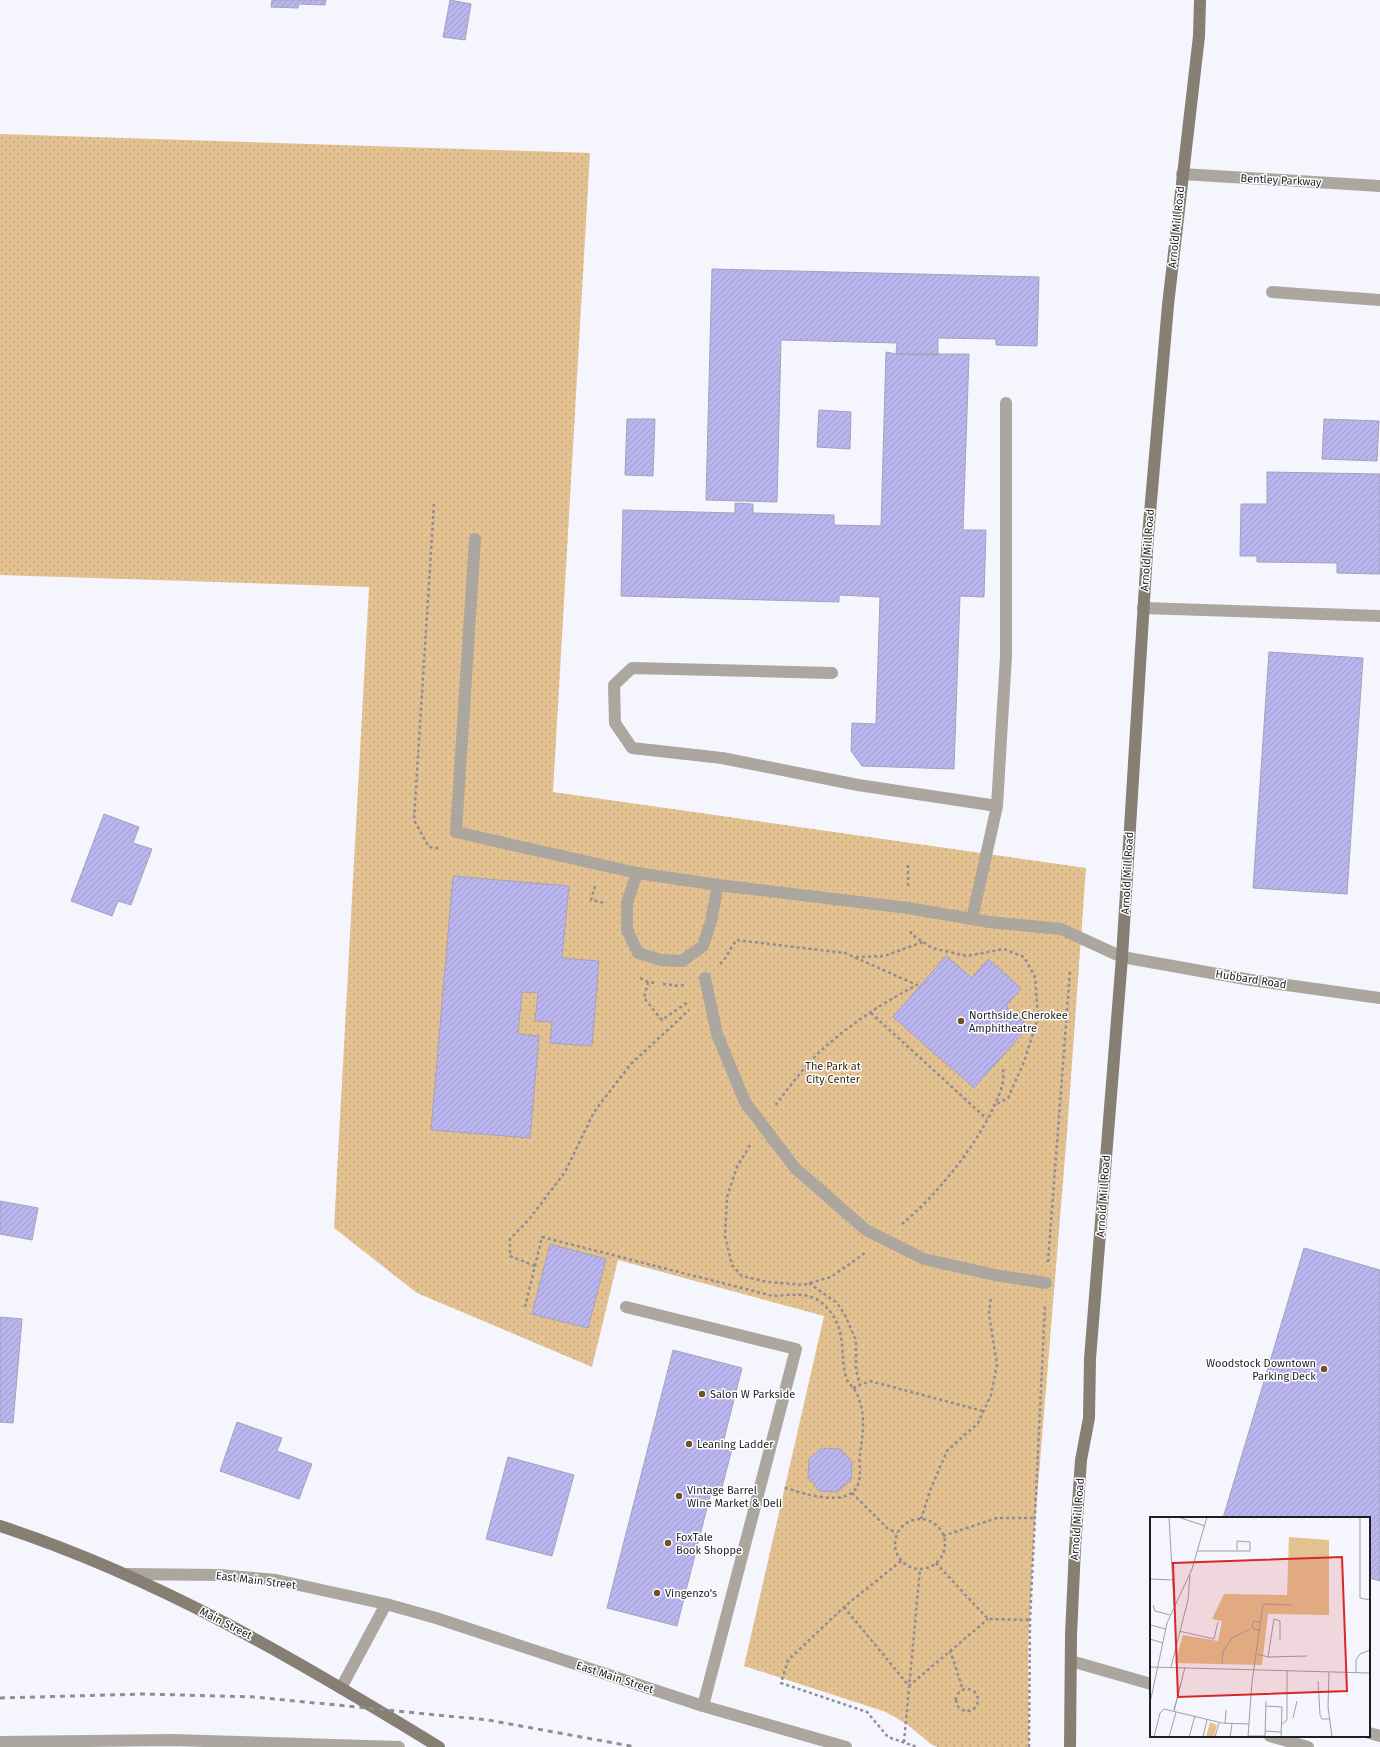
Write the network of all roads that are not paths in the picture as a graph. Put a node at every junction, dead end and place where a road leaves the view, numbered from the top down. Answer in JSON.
{"nodes":[{"id":1,"x":1200,"y":0,"type":"edge"},
{"id":2,"x":1182,"y":174,"type":"junction"},
{"id":3,"x":1380,"y":186,"type":"edge"},
{"id":4,"x":1272,"y":292,"type":"dead end"},
{"id":5,"x":1380,"y":300,"type":"edge"},
{"id":6,"x":1006,"y":403,"type":"dead end"},
{"id":7,"x":475,"y":539,"type":"dead end"},
{"id":8,"x":1143,"y":608,"type":"junction"},
{"id":9,"x":1380,"y":616,"type":"edge"},
{"id":10,"x":832,"y":673,"type":"dead end"},
{"id":11,"x":997,"y":806,"type":"junction"},
{"id":12,"x":637,"y":873,"type":"junction"},
{"id":13,"x":718,"y":885,"type":"junction"},
{"id":14,"x":972,"y":919,"type":"junction"},
{"id":15,"x":1122,"y":957,"type":"junction"},
{"id":16,"x":704,"y":978,"type":"dead end"},
{"id":17,"x":1380,"y":998,"type":"edge"},
{"id":18,"x":1046,"y":1283,"type":"road end"},
{"id":19,"x":626,"y":1306,"type":"dead end"},
{"id":20,"x":0,"y":1526,"type":"edge"},
{"id":21,"x":125,"y":1574,"type":"junction"},
{"id":22,"x":386,"y":1604,"type":"junction"},
{"id":23,"x":1071,"y":1661,"type":"junction"},
{"id":24,"x":1150,"y":1684,"type":"edge"},
{"id":25,"x":341,"y":1688,"type":"junction"},
{"id":26,"x":703,"y":1706,"type":"junction"},
{"id":27,"x":1370,"y":1733,"type":"edge"},
{"id":28,"x":1380,"y":1736,"type":"edge"},
{"id":29,"x":1273,"y":1737,"type":"edge"},
{"id":30,"x":0,"y":1742,"type":"edge"},
{"id":31,"x":171,"y":1743,"type":"edge"},
{"id":32,"x":399,"y":1747,"type":"edge"},
{"id":33,"x":439,"y":1747,"type":"edge"},
{"id":34,"x":846,"y":1747,"type":"edge"},
{"id":35,"x":1070,"y":1747,"type":"edge"},
{"id":36,"x":1308,"y":1747,"type":"edge"}],
"edges":[{"from":1,"to":2,"type":"main road","name":"Arnold Mill Road"},
{"from":2,"to":3,"type":"street","name":"Bentley Parkway"},
{"from":2,"to":8,"type":"main road","name":"Arnold Mill Road"},
{"from":4,"to":5,"type":"street"},
{"from":6,"to":11,"type":"street"},
{"from":7,"to":12,"type":"street"},
{"from":8,"to":9,"type":"street"},
{"from":8,"to":15,"type":"main road","name":"Arnold Mill Road"},
{"from":10,"to":11,"type":"street"},
{"from":11,"to":14,"type":"street"},
{"from":12,"to":13,"type":"street"},
{"from":12,"to":13,"type":"street"},
{"from":13,"to":14,"type":"street","name":"Hubbard Road"},
{"from":14,"to":15,"type":"street","name":"Hubbard Road"},
{"from":15,"to":17,"type":"street","name":"Hubbard Road"},
{"from":15,"to":23,"type":"main road","name":"Arnold Mill Road"},
{"from":16,"to":18,"type":"street"},
{"from":19,"to":26,"type":"street"},
{"from":20,"to":21,"type":"main road","name":"Main Street"},
{"from":21,"to":22,"type":"street","name":"East Main Street"},
{"from":21,"to":25,"type":"main road","name":"Main Street"},
{"from":22,"to":25,"type":"street"},
{"from":22,"to":26,"type":"street","name":"East Main Street"},
{"from":23,"to":24,"type":"street"},
{"from":23,"to":35,"type":"main road","name":"Arnold Mill Road"},
{"from":25,"to":33,"type":"main road","name":"Main Street"},
{"from":26,"to":34,"type":"street","name":"East Main Street"},
{"from":27,"to":28,"type":"street"},
{"from":29,"to":36,"type":"street"},
{"from":30,"to":31,"type":"street"},
{"from":31,"to":32,"type":"street"}]}
